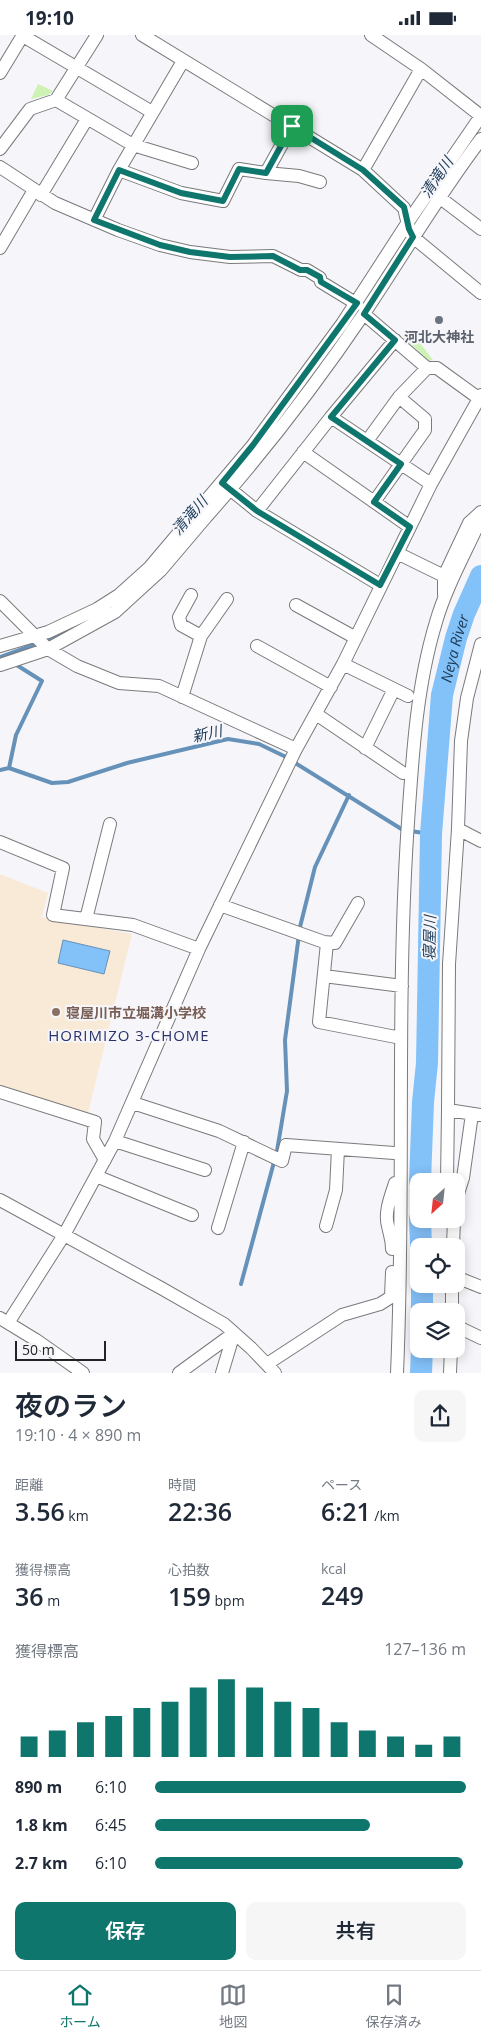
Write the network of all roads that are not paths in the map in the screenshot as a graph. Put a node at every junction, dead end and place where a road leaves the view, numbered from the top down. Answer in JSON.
{"nodes":[{"id":1,"x":97,"y":35,"type":"edge"},
{"id":2,"x":142,"y":35,"type":"edge"},
{"id":3,"x":371,"y":35,"type":"edge"},
{"id":4,"x":23,"y":36,"type":"edge"},
{"id":5,"x":183,"y":61,"type":"junction"},
{"id":6,"x":2,"y":64,"type":"edge"},
{"id":7,"x":75,"y":67,"type":"junction"},
{"id":8,"x":420,"y":69,"type":"junction"},
{"id":9,"x":56,"y":100,"type":"junction"},
{"id":10,"x":152,"y":112,"type":"junction"},
{"id":11,"x":481,"y":116,"type":"edge"},
{"id":12,"x":87,"y":119,"type":"junction"},
{"id":13,"x":292,"y":126,"type":"junction"},
{"id":14,"x":481,"y":139,"type":"edge"},
{"id":15,"x":133,"y":145,"type":"junction"},
{"id":16,"x":0,"y":149,"type":"edge"},
{"id":17,"x":192,"y":163,"type":"dead end"},
{"id":18,"x":0,"y":167,"type":"edge"},
{"id":19,"x":119,"y":170,"type":"junction"},
{"id":20,"x":363,"y":170,"type":"junction"},
{"id":21,"x":266,"y":173,"type":"junction"},
{"id":22,"x":320,"y":182,"type":"dead end"},
{"id":23,"x":38,"y":192,"type":"junction"},
{"id":24,"x":439,"y":197,"type":"junction"},
{"id":25,"x":94,"y":220,"type":"junction"},
{"id":26,"x":408,"y":222,"type":"junction"},
{"id":27,"x":481,"y":229,"type":"edge"},
{"id":28,"x":413,"y":237,"type":"junction"},
{"id":29,"x":0,"y":247,"type":"edge"},
{"id":30,"x":481,"y":293,"type":"edge"},
{"id":31,"x":360,"y":309,"type":"junction"},
{"id":32,"x":395,"y":340,"type":"junction"},
{"id":33,"x":427,"y":368,"type":"junction"},
{"id":34,"x":400,"y":397,"type":"junction"},
{"id":35,"x":480,"y":398,"type":"edge"},
{"id":36,"x":331,"y":417,"type":"junction"},
{"id":37,"x":367,"y":441,"type":"junction"},
{"id":38,"x":303,"y":452,"type":"junction"},
{"id":39,"x":401,"y":464,"type":"junction"},
{"id":40,"x":431,"y":484,"type":"junction"},
{"id":41,"x":226,"y":486,"type":"junction"},
{"id":42,"x":374,"y":502,"type":"junction"},
{"id":43,"x":257,"y":511,"type":"junction"},
{"id":44,"x":481,"y":512,"type":"edge"},
{"id":45,"x":481,"y":518,"type":"edge"},
{"id":46,"x":410,"y":527,"type":"junction"},
{"id":47,"x":397,"y":553,"type":"junction"},
{"id":48,"x":444,"y":576,"type":"junction"},
{"id":49,"x":380,"y":585,"type":"junction"},
{"id":50,"x":191,"y":595,"type":"dead end"},
{"id":51,"x":227,"y":599,"type":"dead end"},
{"id":52,"x":0,"y":601,"type":"edge"},
{"id":53,"x":443,"y":603,"type":"junction"},
{"id":54,"x":296,"y":605,"type":"dead end"},
{"id":55,"x":201,"y":636,"type":"junction"},
{"id":56,"x":356,"y":638,"type":"junction"},
{"id":57,"x":41,"y":642,"type":"junction"},
{"id":58,"x":481,"y":644,"type":"edge"},
{"id":59,"x":0,"y":646,"type":"edge"},
{"id":60,"x":258,"y":646,"type":"dead end"},
{"id":61,"x":343,"y":664,"type":"junction"},
{"id":62,"x":0,"y":665,"type":"edge"},
{"id":63,"x":331,"y":687,"type":"junction"},
{"id":64,"x":394,"y":689,"type":"junction"},
{"id":65,"x":408,"y":696,"type":"dead end"},
{"id":66,"x":182,"y":697,"type":"junction"},
{"id":67,"x":316,"y":714,"type":"junction"},
{"id":68,"x":365,"y":747,"type":"junction"},
{"id":69,"x":293,"y":755,"type":"junction"},
{"id":70,"x":403,"y":773,"type":"dead end"},
{"id":71,"x":110,"y":824,"type":"dead end"},
{"id":72,"x":458,"y":829,"type":"junction"},
{"id":73,"x":481,"y":841,"type":"edge"},
{"id":74,"x":0,"y":842,"type":"edge"},
{"id":75,"x":358,"y":903,"type":"dead end"},
{"id":76,"x":220,"y":905,"type":"junction"},
{"id":77,"x":86,"y":919,"type":"junction"},
{"id":78,"x":327,"y":943,"type":"junction"},
{"id":79,"x":199,"y":949,"type":"junction"},
{"id":80,"x":324,"y":975,"type":"junction"},
{"id":81,"x":402,"y":986,"type":"junction"},
{"id":82,"x":401,"y":1038,"type":"junction"},
{"id":83,"x":393,"y":1090,"type":"dead end"},
{"id":84,"x":0,"y":1092,"type":"edge"},
{"id":85,"x":133,"y":1103,"type":"junction"},
{"id":86,"x":448,"y":1110,"type":"junction"},
{"id":87,"x":477,"y":1115,"type":"edge"},
{"id":88,"x":115,"y":1141,"type":"junction"},
{"id":89,"x":244,"y":1142,"type":"junction"},
{"id":90,"x":338,"y":1149,"type":"junction"},
{"id":91,"x":394,"y":1153,"type":"junction"},
{"id":92,"x":105,"y":1160,"type":"junction"},
{"id":93,"x":205,"y":1170,"type":"dead end"},
{"id":94,"x":447,"y":1173,"type":"edge"},
{"id":95,"x":464,"y":1173,"type":"edge"},
{"id":96,"x":96,"y":1176,"type":"junction"},
{"id":97,"x":395,"y":1183,"type":"junction"},
{"id":98,"x":0,"y":1200,"type":"edge"},
{"id":99,"x":192,"y":1215,"type":"dead end"},
{"id":100,"x":326,"y":1225,"type":"dead end"},
{"id":101,"x":218,"y":1228,"type":"dead end"},
{"id":102,"x":400,"y":1231,"type":"junction"},
{"id":103,"x":64,"y":1235,"type":"junction"},
{"id":104,"x":465,"y":1281,"type":"edge"},
{"id":105,"x":481,"y":1287,"type":"edge"},
{"id":106,"x":4,"y":1321,"type":"edge"},
{"id":107,"x":465,"y":1330,"type":"edge"},
{"id":108,"x":234,"y":1333,"type":"junction"},
{"id":109,"x":481,"y":1338,"type":"edge"},
{"id":110,"x":444,"y":1358,"type":"edge"},
{"id":111,"x":451,"y":1358,"type":"edge"},
{"id":112,"x":271,"y":1368,"type":"edge"},
{"id":113,"x":82,"y":1373,"type":"edge"},
{"id":114,"x":179,"y":1373,"type":"edge"},
{"id":115,"x":222,"y":1373,"type":"edge"},
{"id":116,"x":397,"y":1373,"type":"edge"},
{"id":117,"x":444,"y":1373,"type":"edge"},
{"id":118,"x":450,"y":1373,"type":"edge"}],
"edges":[{"from":1,"to":7,"type":"street"},
{"from":2,"to":5,"type":"street"},
{"from":3,"to":8,"type":"street"},
{"from":4,"to":6,"type":"street"},
{"from":4,"to":7,"type":"street"},
{"from":5,"to":10,"type":"street"},
{"from":5,"to":13,"type":"street"},
{"from":7,"to":9,"type":"street"},
{"from":7,"to":10,"type":"street"},
{"from":8,"to":11,"type":"street"},
{"from":8,"to":20,"type":"street"},
{"from":9,"to":12,"type":"street"},
{"from":9,"to":16,"type":"street"},
{"from":10,"to":15,"type":"street"},
{"from":11,"to":26,"type":"street"},
{"from":12,"to":15,"type":"street"},
{"from":12,"to":23,"type":"street"},
{"from":13,"to":20,"type":"street"},
{"from":13,"to":21,"type":"street"},
{"from":14,"to":24,"type":"street"},
{"from":15,"to":17,"type":"street"},
{"from":15,"to":19,"type":"street"},
{"from":18,"to":23,"type":"street"},
{"from":19,"to":21,"type":"street"},
{"from":19,"to":25,"type":"street"},
{"from":20,"to":26,"type":"street"},
{"from":21,"to":22,"type":"street"},
{"from":23,"to":25,"type":"street"},
{"from":23,"to":29,"type":"street"},
{"from":24,"to":27,"type":"street"},
{"from":24,"to":28,"type":"street"},
{"from":25,"to":31,"type":"street"},
{"from":26,"to":28,"type":"street"},
{"from":26,"to":31,"type":"street"},
{"from":28,"to":30,"type":"street"},
{"from":28,"to":31,"type":"street"},
{"from":31,"to":32,"type":"street"},
{"from":31,"to":41,"type":"street"},
{"from":32,"to":33,"type":"street"},
{"from":32,"to":36,"type":"street"},
{"from":33,"to":34,"type":"street"},
{"from":33,"to":35,"type":"street"},
{"from":34,"to":37,"type":"street"},
{"from":34,"to":39,"type":"street"},
{"from":35,"to":40,"type":"street"},
{"from":36,"to":37,"type":"street"},
{"from":36,"to":38,"type":"street"},
{"from":37,"to":39,"type":"street"},
{"from":38,"to":42,"type":"street"},
{"from":38,"to":43,"type":"street"},
{"from":39,"to":40,"type":"street"},
{"from":39,"to":42,"type":"street"},
{"from":40,"to":46,"type":"street"},
{"from":41,"to":43,"type":"street"},
{"from":41,"to":57,"type":"street"},
{"from":42,"to":46,"type":"street"},
{"from":43,"to":49,"type":"street"},
{"from":44,"to":48,"type":"street"},
{"from":45,"to":53,"type":"street"},
{"from":46,"to":47,"type":"street"},
{"from":47,"to":48,"type":"street"},
{"from":47,"to":49,"type":"street"},
{"from":48,"to":53,"type":"street"},
{"from":49,"to":56,"type":"street"},
{"from":50,"to":55,"type":"street"},
{"from":51,"to":55,"type":"street"},
{"from":52,"to":57,"type":"street"},
{"from":53,"to":81,"type":"street"},
{"from":54,"to":56,"type":"street"},
{"from":55,"to":66,"type":"street"},
{"from":56,"to":61,"type":"street"},
{"from":57,"to":59,"type":"street"},
{"from":57,"to":62,"type":"street"},
{"from":57,"to":66,"type":"street"},
{"from":58,"to":72,"type":"street"},
{"from":60,"to":63,"type":"street"},
{"from":61,"to":63,"type":"street"},
{"from":61,"to":64,"type":"street"},
{"from":63,"to":67,"type":"street"},
{"from":64,"to":65,"type":"street"},
{"from":64,"to":68,"type":"street"},
{"from":66,"to":69,"type":"street"},
{"from":67,"to":68,"type":"street"},
{"from":67,"to":69,"type":"street"},
{"from":68,"to":70,"type":"street"},
{"from":69,"to":76,"type":"street"},
{"from":71,"to":77,"type":"street"},
{"from":72,"to":73,"type":"street"},
{"from":72,"to":86,"type":"street"},
{"from":74,"to":77,"type":"street"},
{"from":75,"to":78,"type":"street"},
{"from":76,"to":78,"type":"street"},
{"from":76,"to":79,"type":"street"},
{"from":77,"to":79,"type":"street"},
{"from":78,"to":80,"type":"street"},
{"from":79,"to":85,"type":"street"},
{"from":80,"to":81,"type":"street"},
{"from":80,"to":82,"type":"street"},
{"from":81,"to":82,"type":"street"},
{"from":82,"to":102,"type":"street"},
{"from":83,"to":91,"type":"street"},
{"from":84,"to":92,"type":"street"},
{"from":85,"to":88,"type":"street"},
{"from":85,"to":89,"type":"street"},
{"from":86,"to":87,"type":"street"},
{"from":86,"to":94,"type":"street"},
{"from":87,"to":95,"type":"street"},
{"from":88,"to":92,"type":"street"},
{"from":88,"to":93,"type":"street"},
{"from":89,"to":90,"type":"street"},
{"from":89,"to":101,"type":"street"},
{"from":90,"to":91,"type":"street"},
{"from":90,"to":100,"type":"street"},
{"from":91,"to":97,"type":"street"},
{"from":92,"to":96,"type":"street"},
{"from":96,"to":99,"type":"street"},
{"from":96,"to":103,"type":"street"},
{"from":97,"to":102,"type":"street"},
{"from":97,"to":112,"type":"street"},
{"from":98,"to":103,"type":"street"},
{"from":102,"to":116,"type":"street"},
{"from":103,"to":106,"type":"street"},
{"from":103,"to":108,"type":"street"},
{"from":104,"to":105,"type":"street"},
{"from":106,"to":113,"type":"street"},
{"from":107,"to":109,"type":"street"},
{"from":108,"to":112,"type":"street"},
{"from":108,"to":114,"type":"street"},
{"from":108,"to":115,"type":"street"},
{"from":110,"to":117,"type":"street"},
{"from":111,"to":118,"type":"street"}]}
